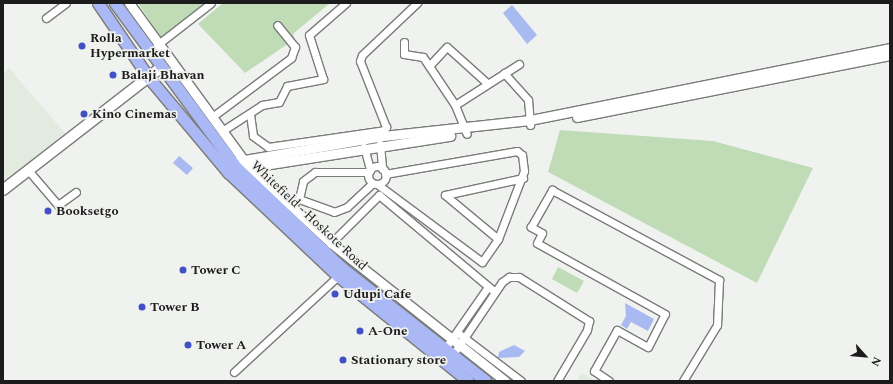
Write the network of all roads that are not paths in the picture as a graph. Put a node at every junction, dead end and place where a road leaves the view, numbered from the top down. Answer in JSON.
{"nodes":[{"id":1,"x":66,"y":3,"type":"edge"},
{"id":2,"x":98,"y":3,"type":"edge"},
{"id":3,"x":115,"y":3,"type":"edge"},
{"id":4,"x":129,"y":3,"type":"edge"},
{"id":5,"x":211,"y":3,"type":"edge"},
{"id":6,"x":346,"y":3,"type":"edge"},
{"id":7,"x":417,"y":3,"type":"edge"},
{"id":8,"x":46,"y":18,"type":"dead end"},
{"id":9,"x":277,"y":25,"type":"dead end"},
{"id":10,"x":404,"y":42,"type":"dead end"},
{"id":11,"x":157,"y":45,"type":"junction"},
{"id":12,"x":890,"y":48,"type":"edge"},
{"id":13,"x":890,"y":55,"type":"edge"},
{"id":14,"x":519,"y":64,"type":"dead end"},
{"id":15,"x":429,"y":66,"type":"junction"},
{"id":16,"x":160,"y":68,"type":"junction"},
{"id":17,"x":504,"y":73,"type":"junction"},
{"id":18,"x":149,"y":78,"type":"junction"},
{"id":19,"x":487,"y":83,"type":"junction"},
{"id":20,"x":455,"y":105,"type":"junction"},
{"id":21,"x":250,"y":114,"type":"junction"},
{"id":22,"x":212,"y":117,"type":"junction"},
{"id":23,"x":530,"y":122,"type":"junction"},
{"id":24,"x":222,"y":131,"type":"junction"},
{"id":25,"x":467,"y":131,"type":"junction"},
{"id":26,"x":386,"y":133,"type":"junction"},
{"id":27,"x":380,"y":144,"type":"junction"},
{"id":28,"x":364,"y":147,"type":"junction"},
{"id":29,"x":235,"y":165,"type":"junction"},
{"id":30,"x":28,"y":170,"type":"junction"},
{"id":31,"x":369,"y":171,"type":"junction"},
{"id":32,"x":384,"y":171,"type":"junction"},
{"id":33,"x":523,"y":178,"type":"junction"},
{"id":34,"x":375,"y":183,"type":"junction"},
{"id":35,"x":3,"y":190,"type":"edge"},
{"id":36,"x":76,"y":192,"type":"dead end"},
{"id":37,"x":300,"y":199,"type":"junction"},
{"id":38,"x":289,"y":206,"type":"junction"},
{"id":39,"x":498,"y":239,"type":"junction"},
{"id":40,"x":332,"y":243,"type":"junction"},
{"id":41,"x":338,"y":276,"type":"junction"},
{"id":42,"x":491,"y":289,"type":"junction"},
{"id":43,"x":458,"y":333,"type":"junction"},
{"id":44,"x":464,"y":338,"type":"junction"},
{"id":45,"x":455,"y":344,"type":"junction"},
{"id":46,"x":448,"y":353,"type":"junction"},
{"id":47,"x":234,"y":372,"type":"dead end"},
{"id":48,"x":468,"y":381,"type":"edge"},
{"id":49,"x":486,"y":381,"type":"edge"},
{"id":50,"x":505,"y":381,"type":"edge"},
{"id":51,"x":521,"y":381,"type":"edge"},
{"id":52,"x":557,"y":381,"type":"edge"},
{"id":53,"x":609,"y":381,"type":"edge"},
{"id":54,"x":683,"y":381,"type":"edge"}],
"edges":[{"from":1,"to":8,"type":"street"},
{"from":2,"to":18,"type":"main road","name":"Whitefield - Hoskote Road"},
{"from":3,"to":16,"type":"main road","name":"Whitefield - Hoskote Road"},
{"from":4,"to":11,"type":"street"},
{"from":5,"to":11,"type":"street"},
{"from":6,"to":21,"type":"street"},
{"from":7,"to":26,"type":"street"},
{"from":9,"to":22,"type":"street"},
{"from":10,"to":15,"type":"street"},
{"from":11,"to":22,"type":"street"},
{"from":12,"to":23,"type":"street"},
{"from":13,"to":23,"type":"street"},
{"from":14,"to":17,"type":"street"},
{"from":15,"to":19,"type":"street"},
{"from":15,"to":20,"type":"street"},
{"from":16,"to":18,"type":"main road"},
{"from":16,"to":29,"type":"main road","name":"Whitefield - Hoskote Road"},
{"from":17,"to":19,"type":"street"},
{"from":17,"to":23,"type":"street"},
{"from":18,"to":29,"type":"main road","name":"Whitefield - Hoskote Road"},
{"from":18,"to":30,"type":"main road"},
{"from":19,"to":20,"type":"street"},
{"from":20,"to":25,"type":"street"},
{"from":21,"to":24,"type":"street"},
{"from":21,"to":26,"type":"street"},
{"from":22,"to":24,"type":"street"},
{"from":23,"to":25,"type":"street"},
{"from":24,"to":29,"type":"street"},
{"from":25,"to":26,"type":"street"},
{"from":25,"to":27,"type":"street"},
{"from":26,"to":29,"type":"street"},
{"from":27,"to":28,"type":"street"},
{"from":27,"to":32,"type":"street"},
{"from":28,"to":29,"type":"street"},
{"from":28,"to":31,"type":"street"},
{"from":29,"to":38,"type":"street"},
{"from":29,"to":41,"type":"main road","name":"Whitefield - Hoskote Road"},
{"from":29,"to":46,"type":"main road","name":"Whitefield - Hoskote Road"},
{"from":30,"to":35,"type":"main road"},
{"from":30,"to":36,"type":"street"},
{"from":31,"to":32,"type":"street"},
{"from":31,"to":34,"type":"street"},
{"from":31,"to":37,"type":"street"},
{"from":32,"to":33,"type":"street"},
{"from":32,"to":34,"type":"street"},
{"from":33,"to":39,"type":"street"},
{"from":33,"to":39,"type":"street"},
{"from":34,"to":37,"type":"street"},
{"from":34,"to":39,"type":"street"},
{"from":37,"to":38,"type":"street"},
{"from":38,"to":40,"type":"street"},
{"from":40,"to":42,"type":"street"},
{"from":40,"to":45,"type":"street"},
{"from":41,"to":47,"type":"street"},
{"from":41,"to":48,"type":"main road","name":"Whitefield - Hoskote Road"},
{"from":42,"to":43,"type":"street"},
{"from":42,"to":44,"type":"street"},
{"from":42,"to":52,"type":"street"},
{"from":43,"to":44,"type":"street"},
{"from":43,"to":45,"type":"street"},
{"from":44,"to":45,"type":"street"},
{"from":44,"to":51,"type":"street"},
{"from":45,"to":46,"type":"street"},
{"from":45,"to":50,"type":"street"},
{"from":46,"to":49,"type":"main road","name":"Whitefield - Hoskote Road"},
{"from":53,"to":54,"type":"street"}]}
